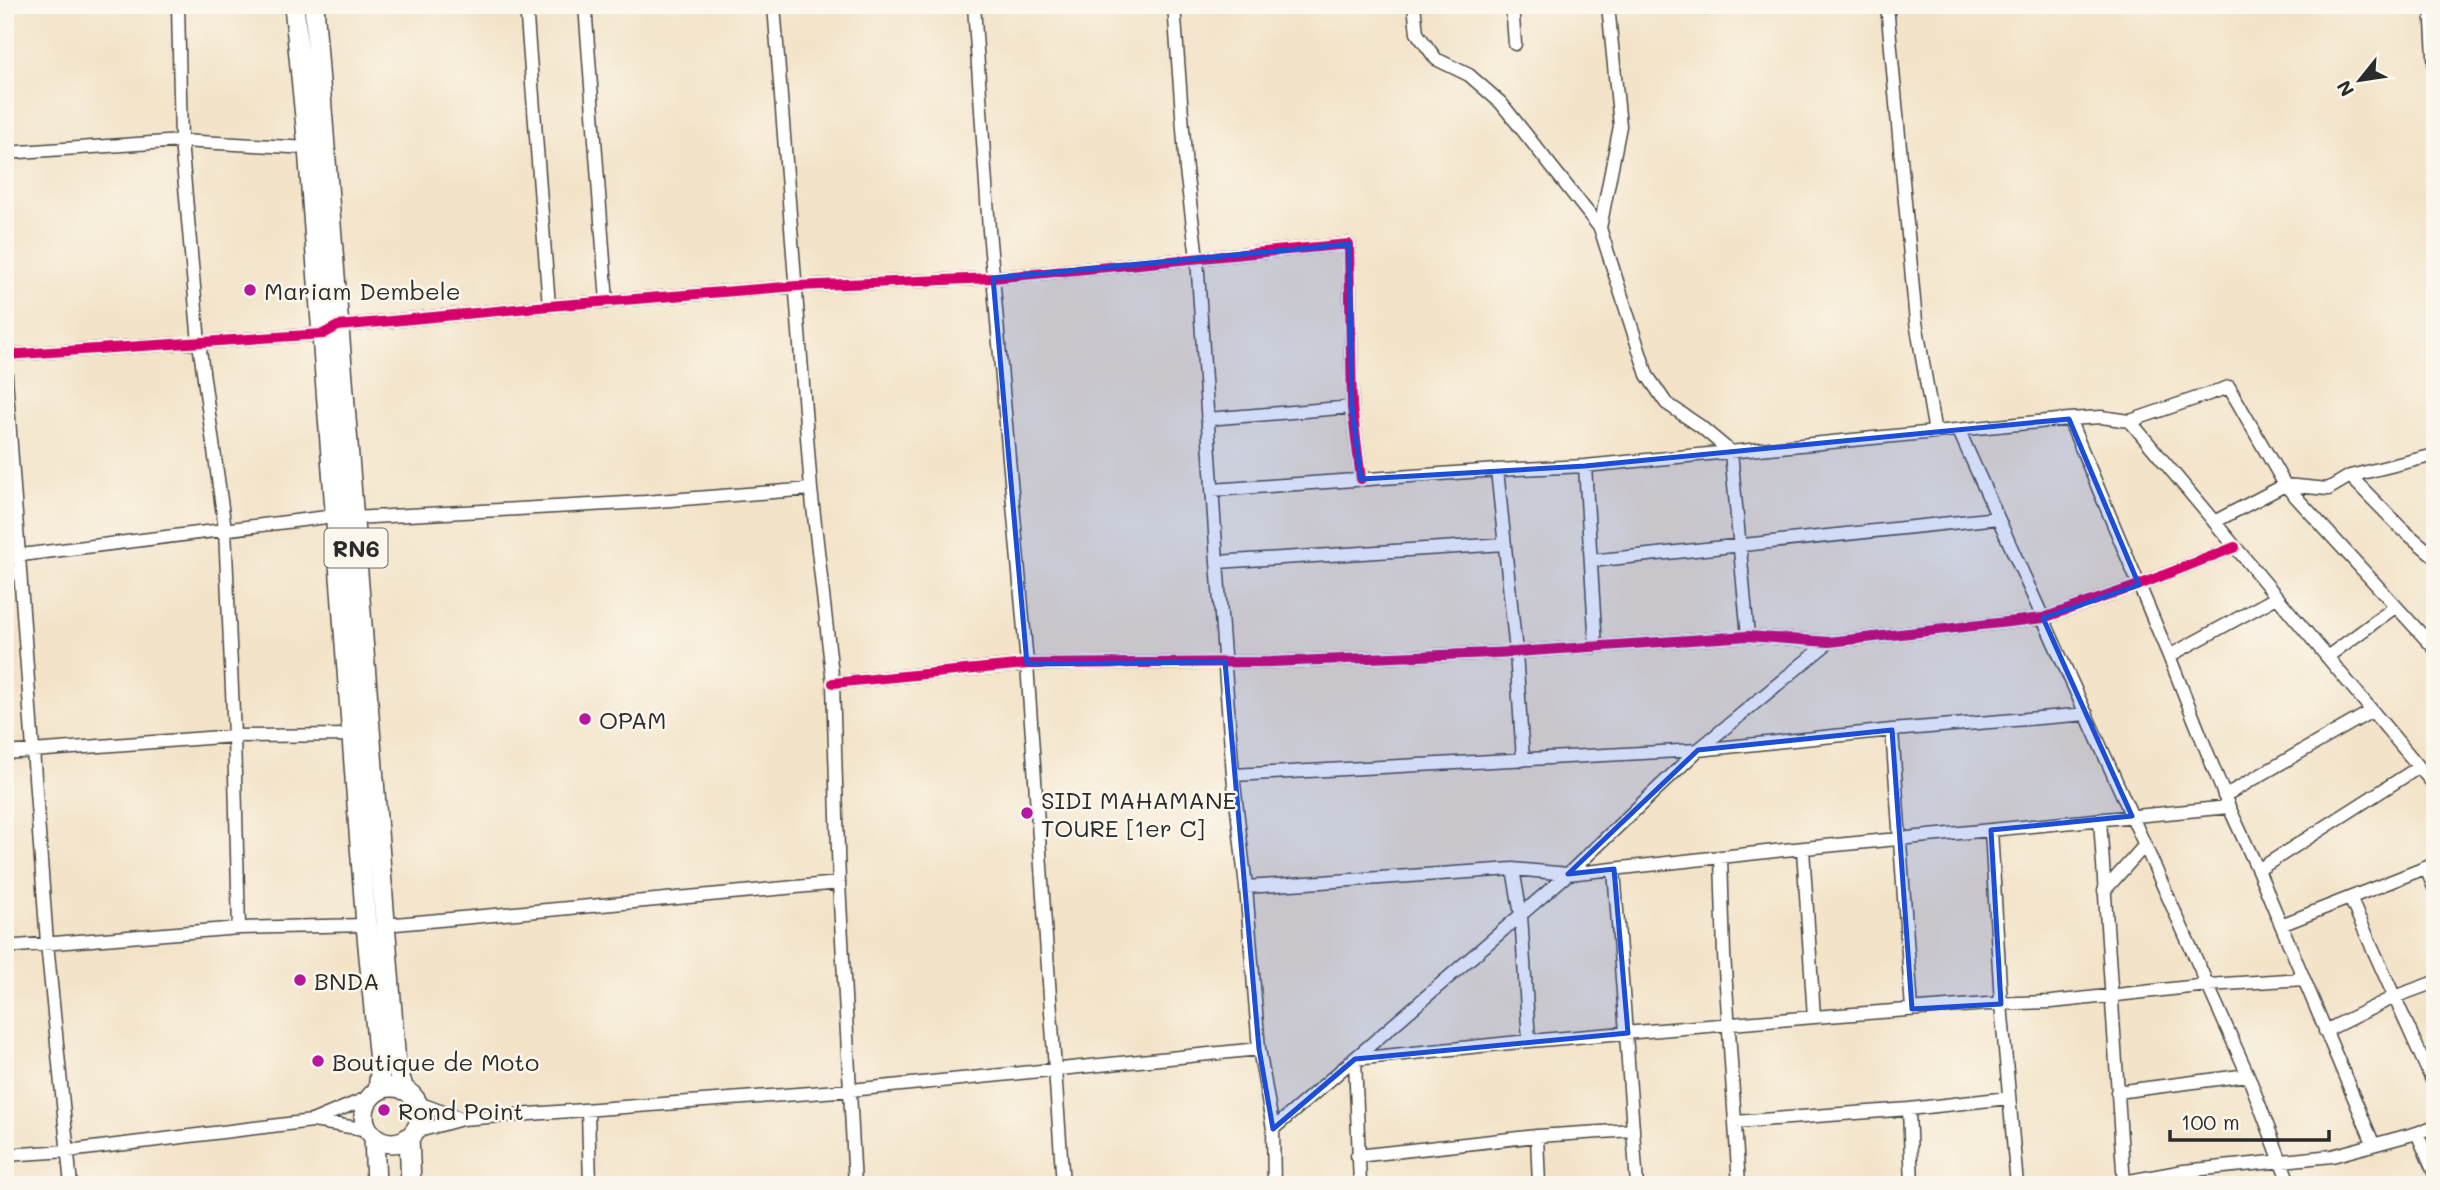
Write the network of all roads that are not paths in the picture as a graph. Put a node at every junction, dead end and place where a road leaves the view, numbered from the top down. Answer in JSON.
{"nodes":[{"id":1,"x":178,"y":5,"type":"edge"},
{"id":2,"x":294,"y":5,"type":"edge"},
{"id":3,"x":314,"y":5,"type":"edge"},
{"id":4,"x":526,"y":5,"type":"edge"},
{"id":5,"x":585,"y":5,"type":"edge"},
{"id":6,"x":774,"y":5,"type":"edge"},
{"id":7,"x":974,"y":5,"type":"edge"},
{"id":8,"x":1174,"y":5,"type":"edge"},
{"id":9,"x":1414,"y":5,"type":"edge"},
{"id":10,"x":1512,"y":5,"type":"edge"},
{"id":11,"x":1608,"y":5,"type":"edge"},
{"id":12,"x":1887,"y":5,"type":"edge"},
{"id":13,"x":2431,"y":5,"type":"edge"},
{"id":14,"x":1515,"y":44,"type":"dead end"},
{"id":15,"x":2435,"y":73,"type":"edge"},
{"id":16,"x":181,"y":141,"type":"junction"},
{"id":17,"x":309,"y":148,"type":"junction"},
{"id":18,"x":5,"y":153,"type":"edge"},
{"id":19,"x":1600,"y":228,"type":"junction"},
{"id":20,"x":1198,"y":258,"type":"junction"},
{"id":21,"x":993,"y":278,"type":"junction"},
{"id":22,"x":797,"y":286,"type":"junction"},
{"id":23,"x":607,"y":302,"type":"junction"},
{"id":24,"x":549,"y":306,"type":"junction"},
{"id":25,"x":330,"y":330,"type":"junction"},
{"id":26,"x":199,"y":343,"type":"junction"},
{"id":27,"x":5,"y":355,"type":"edge"},
{"id":28,"x":5,"y":363,"type":"edge"},
{"id":29,"x":1352,"y":407,"type":"junction"},
{"id":30,"x":1208,"y":419,"type":"junction"},
{"id":31,"x":2069,"y":419,"type":"junction"},
{"id":32,"x":2130,"y":421,"type":"junction"},
{"id":33,"x":1959,"y":431,"type":"junction"},
{"id":34,"x":1934,"y":433,"type":"junction"},
{"id":35,"x":1731,"y":452,"type":"junction"},
{"id":36,"x":2435,"y":455,"type":"edge"},
{"id":37,"x":1585,"y":466,"type":"junction"},
{"id":38,"x":1497,"y":470,"type":"junction"},
{"id":39,"x":2350,"y":476,"type":"junction"},
{"id":40,"x":1361,"y":479,"type":"junction"},
{"id":41,"x":2285,"y":485,"type":"junction"},
{"id":42,"x":811,"y":489,"type":"junction"},
{"id":43,"x":1212,"y":490,"type":"junction"},
{"id":44,"x":344,"y":517,"type":"junction"},
{"id":45,"x":1998,"y":518,"type":"junction"},
{"id":46,"x":2214,"y":522,"type":"junction"},
{"id":47,"x":225,"y":529,"type":"junction"},
{"id":48,"x":1505,"y":544,"type":"junction"},
{"id":49,"x":1740,"y":544,"type":"junction"},
{"id":50,"x":2235,"y":547,"type":"junction"},
{"id":51,"x":20,"y":556,"type":"junction"},
{"id":52,"x":5,"y":557,"type":"edge"},
{"id":53,"x":2435,"y":557,"type":"edge"},
{"id":54,"x":1591,"y":561,"type":"junction"},
{"id":55,"x":1217,"y":562,"type":"junction"},
{"id":56,"x":2139,"y":585,"type":"junction"},
{"id":57,"x":2277,"y":597,"type":"junction"},
{"id":58,"x":2395,"y":607,"type":"junction"},
{"id":59,"x":2043,"y":618,"type":"junction"},
{"id":60,"x":1748,"y":636,"type":"junction"},
{"id":61,"x":1829,"y":642,"type":"junction"},
{"id":62,"x":1597,"y":647,"type":"junction"},
{"id":63,"x":2435,"y":649,"type":"edge"},
{"id":64,"x":1516,"y":652,"type":"junction"},
{"id":65,"x":2169,"y":656,"type":"junction"},
{"id":66,"x":2327,"y":657,"type":"junction"},
{"id":67,"x":1224,"y":662,"type":"junction"},
{"id":68,"x":1027,"y":664,"type":"junction"},
{"id":69,"x":833,"y":683,"type":"junction"},
{"id":70,"x":2372,"y":711,"type":"junction"},
{"id":71,"x":2087,"y":714,"type":"junction"},
{"id":72,"x":1892,"y":730,"type":"junction"},
{"id":73,"x":353,"y":735,"type":"junction"},
{"id":74,"x":234,"y":736,"type":"junction"},
{"id":75,"x":1698,"y":750,"type":"junction"},
{"id":76,"x":33,"y":751,"type":"junction"},
{"id":77,"x":5,"y":753,"type":"edge"},
{"id":78,"x":1523,"y":760,"type":"junction"},
{"id":79,"x":2419,"y":767,"type":"junction"},
{"id":80,"x":1233,"y":775,"type":"junction"},
{"id":81,"x":2434,"y":784,"type":"edge"},
{"id":82,"x":2226,"y":802,"type":"junction"},
{"id":83,"x":2132,"y":816,"type":"junction"},
{"id":84,"x":2100,"y":819,"type":"junction"},
{"id":85,"x":1991,"y":830,"type":"junction"},
{"id":86,"x":1900,"y":840,"type":"junction"},
{"id":87,"x":2145,"y":845,"type":"junction"},
{"id":88,"x":1803,"y":849,"type":"junction"},
{"id":89,"x":1721,"y":857,"type":"junction"},
{"id":90,"x":2430,"y":866,"type":"edge"},
{"id":91,"x":1513,"y":869,"type":"junction"},
{"id":92,"x":1615,"y":869,"type":"junction"},
{"id":93,"x":2258,"y":870,"type":"junction"},
{"id":94,"x":1568,"y":874,"type":"junction"},
{"id":95,"x":839,"y":883,"type":"junction"},
{"id":96,"x":1246,"y":887,"type":"junction"},
{"id":97,"x":2435,"y":890,"type":"edge"},
{"id":98,"x":2104,"y":891,"type":"junction"},
{"id":99,"x":2350,"y":898,"type":"junction"},
{"id":100,"x":1521,"y":915,"type":"junction"},
{"id":101,"x":376,"y":925,"type":"junction"},
{"id":102,"x":2281,"y":925,"type":"junction"},
{"id":103,"x":239,"y":928,"type":"junction"},
{"id":104,"x":47,"y":943,"type":"junction"},
{"id":105,"x":5,"y":947,"type":"edge"},
{"id":106,"x":2304,"y":979,"type":"junction"},
{"id":107,"x":2435,"y":982,"type":"edge"},
{"id":108,"x":2208,"y":985,"type":"junction"},
{"id":109,"x":2111,"y":995,"type":"junction"},
{"id":110,"x":2394,"y":997,"type":"junction"},
{"id":111,"x":2001,"y":1004,"type":"junction"},
{"id":112,"x":1912,"y":1009,"type":"junction"},
{"id":113,"x":1814,"y":1017,"type":"junction"},
{"id":114,"x":1729,"y":1024,"type":"junction"},
{"id":115,"x":2326,"y":1031,"type":"junction"},
{"id":116,"x":1628,"y":1033,"type":"junction"},
{"id":117,"x":1529,"y":1041,"type":"junction"},
{"id":118,"x":1259,"y":1049,"type":"junction"},
{"id":119,"x":1355,"y":1059,"type":"junction"},
{"id":120,"x":1054,"y":1071,"type":"junction"},
{"id":121,"x":2248,"y":1075,"type":"junction"},
{"id":122,"x":2435,"y":1087,"type":"edge"},
{"id":123,"x":851,"y":1090,"type":"junction"},
{"id":124,"x":2118,"y":1092,"type":"junction"},
{"id":125,"x":375,"y":1093,"type":"junction"},
{"id":126,"x":411,"y":1096,"type":"junction"},
{"id":127,"x":2008,"y":1098,"type":"junction"},
{"id":128,"x":1909,"y":1109,"type":"junction"},
{"id":129,"x":588,"y":1110,"type":"junction"},
{"id":130,"x":462,"y":1119,"type":"junction"},
{"id":131,"x":312,"y":1121,"type":"junction"},
{"id":132,"x":1735,"y":1122,"type":"junction"},
{"id":133,"x":2435,"y":1126,"type":"edge"},
{"id":134,"x":1272,"y":1129,"type":"junction"},
{"id":135,"x":1633,"y":1130,"type":"junction"},
{"id":136,"x":371,"y":1133,"type":"junction"},
{"id":137,"x":2417,"y":1133,"type":"junction"},
{"id":138,"x":412,"y":1135,"type":"junction"},
{"id":139,"x":1536,"y":1136,"type":"junction"},
{"id":140,"x":2373,"y":1143,"type":"junction"},
{"id":141,"x":68,"y":1151,"type":"junction"},
{"id":142,"x":5,"y":1155,"type":"edge"},
{"id":143,"x":1357,"y":1156,"type":"junction"},
{"id":144,"x":2281,"y":1161,"type":"junction"},
{"id":145,"x":2435,"y":1175,"type":"edge"},
{"id":146,"x":2124,"y":1183,"type":"edge"},
{"id":147,"x":71,"y":1185,"type":"edge"},
{"id":148,"x":376,"y":1185,"type":"edge"},
{"id":149,"x":411,"y":1185,"type":"edge"},
{"id":150,"x":590,"y":1185,"type":"edge"},
{"id":151,"x":855,"y":1185,"type":"edge"},
{"id":152,"x":1063,"y":1185,"type":"edge"},
{"id":153,"x":1274,"y":1185,"type":"edge"},
{"id":154,"x":1360,"y":1185,"type":"edge"},
{"id":155,"x":1539,"y":1185,"type":"edge"},
{"id":156,"x":1637,"y":1185,"type":"edge"},
{"id":157,"x":1739,"y":1185,"type":"edge"},
{"id":158,"x":1912,"y":1185,"type":"edge"},
{"id":159,"x":2017,"y":1185,"type":"edge"},
{"id":160,"x":2290,"y":1185,"type":"edge"}],
"edges":[{"from":1,"to":16,"type":"street"},
{"from":2,"to":17,"type":"highway","number":"RN6"},
{"from":3,"to":25,"type":"highway","number":"RN6"},
{"from":4,"to":24,"type":"street"},
{"from":5,"to":23,"type":"street"},
{"from":6,"to":22,"type":"street"},
{"from":7,"to":21,"type":"street"},
{"from":8,"to":20,"type":"street"},
{"from":9,"to":19,"type":"street"},
{"from":10,"to":14,"type":"street"},
{"from":11,"to":19,"type":"street"},
{"from":12,"to":34,"type":"street"},
{"from":13,"to":15,"type":"street"},
{"from":16,"to":17,"type":"street"},
{"from":16,"to":18,"type":"street"},
{"from":16,"to":26,"type":"street"},
{"from":17,"to":25,"type":"highway","number":"RN6"},
{"from":19,"to":35,"type":"street"},
{"from":20,"to":21,"type":"street"},
{"from":20,"to":29,"type":"street"},
{"from":20,"to":30,"type":"street"},
{"from":21,"to":22,"type":"street"},
{"from":21,"to":68,"type":"street"},
{"from":22,"to":23,"type":"street"},
{"from":22,"to":42,"type":"street"},
{"from":23,"to":24,"type":"street"},
{"from":24,"to":25,"type":"street"},
{"from":25,"to":26,"type":"street"},
{"from":25,"to":44,"type":"highway","number":"RN6"},
{"from":26,"to":27,"type":"street"},
{"from":26,"to":47,"type":"street"},
{"from":28,"to":51,"type":"street"},
{"from":29,"to":30,"type":"street"},
{"from":29,"to":40,"type":"street"},
{"from":30,"to":43,"type":"street"},
{"from":31,"to":32,"type":"street"},
{"from":31,"to":33,"type":"street"},
{"from":31,"to":56,"type":"street"},
{"from":32,"to":41,"type":"street"},
{"from":32,"to":46,"type":"street"},
{"from":33,"to":34,"type":"street"},
{"from":33,"to":45,"type":"street"},
{"from":34,"to":35,"type":"street"},
{"from":35,"to":37,"type":"street"},
{"from":35,"to":49,"type":"street"},
{"from":36,"to":39,"type":"street"},
{"from":37,"to":38,"type":"street"},
{"from":37,"to":54,"type":"street"},
{"from":38,"to":40,"type":"street"},
{"from":38,"to":48,"type":"street"},
{"from":39,"to":41,"type":"street"},
{"from":39,"to":53,"type":"street"},
{"from":40,"to":43,"type":"street"},
{"from":41,"to":46,"type":"street"},
{"from":41,"to":58,"type":"street"},
{"from":42,"to":44,"type":"street"},
{"from":42,"to":69,"type":"street"},
{"from":43,"to":55,"type":"street"},
{"from":44,"to":47,"type":"street"},
{"from":44,"to":73,"type":"highway","number":"RN6"},
{"from":44,"to":101,"type":"highway","number":"RN6"},
{"from":45,"to":49,"type":"street"},
{"from":45,"to":59,"type":"street"},
{"from":46,"to":50,"type":"street"},
{"from":47,"to":51,"type":"street"},
{"from":47,"to":74,"type":"street"},
{"from":48,"to":55,"type":"street"},
{"from":48,"to":64,"type":"street"},
{"from":49,"to":54,"type":"street"},
{"from":49,"to":60,"type":"street"},
{"from":50,"to":56,"type":"street"},
{"from":50,"to":57,"type":"street"},
{"from":51,"to":52,"type":"street"},
{"from":51,"to":76,"type":"street"},
{"from":54,"to":62,"type":"street"},
{"from":55,"to":67,"type":"street"},
{"from":56,"to":59,"type":"street"},
{"from":56,"to":65,"type":"street"},
{"from":57,"to":65,"type":"street"},
{"from":57,"to":66,"type":"street"},
{"from":58,"to":63,"type":"street"},
{"from":58,"to":66,"type":"street"},
{"from":59,"to":61,"type":"street"},
{"from":59,"to":71,"type":"street"},
{"from":60,"to":61,"type":"street"},
{"from":60,"to":62,"type":"street"},
{"from":61,"to":75,"type":"street"},
{"from":62,"to":64,"type":"street"},
{"from":64,"to":67,"type":"street"},
{"from":64,"to":78,"type":"street"},
{"from":65,"to":82,"type":"street"},
{"from":66,"to":70,"type":"street"},
{"from":67,"to":68,"type":"street"},
{"from":67,"to":80,"type":"street"},
{"from":68,"to":69,"type":"street"},
{"from":68,"to":120,"type":"street"},
{"from":69,"to":95,"type":"street"},
{"from":70,"to":79,"type":"street"},
{"from":70,"to":82,"type":"street"},
{"from":71,"to":72,"type":"street"},
{"from":71,"to":83,"type":"street"},
{"from":72,"to":75,"type":"street"},
{"from":72,"to":86,"type":"street"},
{"from":73,"to":74,"type":"street"},
{"from":73,"to":101,"type":"highway","number":"RN6"},
{"from":74,"to":76,"type":"street"},
{"from":74,"to":103,"type":"street"},
{"from":75,"to":78,"type":"street"},
{"from":75,"to":94,"type":"street"},
{"from":76,"to":77,"type":"street"},
{"from":76,"to":104,"type":"street"},
{"from":78,"to":80,"type":"street"},
{"from":79,"to":81,"type":"street"},
{"from":79,"to":93,"type":"street"},
{"from":80,"to":96,"type":"street"},
{"from":82,"to":83,"type":"street"},
{"from":82,"to":93,"type":"street"},
{"from":83,"to":84,"type":"street"},
{"from":83,"to":87,"type":"street"},
{"from":84,"to":85,"type":"street"},
{"from":84,"to":98,"type":"street"},
{"from":85,"to":86,"type":"street"},
{"from":85,"to":111,"type":"street"},
{"from":86,"to":88,"type":"street"},
{"from":86,"to":112,"type":"street"},
{"from":87,"to":98,"type":"street"},
{"from":87,"to":108,"type":"street"},
{"from":88,"to":89,"type":"street"},
{"from":88,"to":113,"type":"street"},
{"from":89,"to":92,"type":"street"},
{"from":89,"to":114,"type":"street"},
{"from":90,"to":97,"type":"street"},
{"from":90,"to":99,"type":"street"},
{"from":91,"to":94,"type":"street"},
{"from":91,"to":96,"type":"street"},
{"from":91,"to":100,"type":"street"},
{"from":92,"to":94,"type":"street"},
{"from":92,"to":116,"type":"street"},
{"from":93,"to":102,"type":"street"},
{"from":94,"to":100,"type":"street"},
{"from":95,"to":101,"type":"street"},
{"from":95,"to":123,"type":"street"},
{"from":96,"to":118,"type":"street"},
{"from":98,"to":109,"type":"street"},
{"from":99,"to":102,"type":"street"},
{"from":99,"to":110,"type":"street"},
{"from":100,"to":117,"type":"street"},
{"from":100,"to":119,"type":"street"},
{"from":101,"to":103,"type":"street"},
{"from":101,"to":125,"type":"highway","number":"RN6"},
{"from":101,"to":126,"type":"highway","number":"RN6"},
{"from":102,"to":106,"type":"street"},
{"from":103,"to":104,"type":"street"},
{"from":104,"to":105,"type":"street"},
{"from":104,"to":141,"type":"street"},
{"from":106,"to":108,"type":"street"},
{"from":106,"to":115,"type":"street"},
{"from":107,"to":110,"type":"street"},
{"from":108,"to":109,"type":"street"},
{"from":108,"to":121,"type":"street"},
{"from":109,"to":111,"type":"street"},
{"from":109,"to":124,"type":"street"},
{"from":110,"to":115,"type":"street"},
{"from":110,"to":122,"type":"street"},
{"from":111,"to":112,"type":"street"},
{"from":111,"to":127,"type":"street"},
{"from":112,"to":113,"type":"street"},
{"from":113,"to":114,"type":"street"},
{"from":114,"to":116,"type":"street"},
{"from":114,"to":132,"type":"street"},
{"from":115,"to":140,"type":"street"},
{"from":116,"to":117,"type":"street"},
{"from":116,"to":135,"type":"street"},
{"from":117,"to":119,"type":"street"},
{"from":118,"to":120,"type":"street"},
{"from":118,"to":134,"type":"street"},
{"from":119,"to":134,"type":"street"},
{"from":119,"to":143,"type":"street"},
{"from":120,"to":123,"type":"street"},
{"from":120,"to":152,"type":"street"},
{"from":121,"to":124,"type":"street"},
{"from":121,"to":144,"type":"street"},
{"from":123,"to":129,"type":"street"},
{"from":123,"to":151,"type":"street"},
{"from":124,"to":146,"type":"street"},
{"from":125,"to":126,"type":"highway"},
{"from":125,"to":131,"type":"street"},
{"from":125,"to":136,"type":"highway"},
{"from":126,"to":130,"type":"street"},
{"from":126,"to":138,"type":"highway"},
{"from":127,"to":128,"type":"street"},
{"from":127,"to":159,"type":"street"},
{"from":128,"to":132,"type":"street"},
{"from":128,"to":158,"type":"street"},
{"from":129,"to":130,"type":"street"},
{"from":129,"to":150,"type":"street"},
{"from":130,"to":138,"type":"street"},
{"from":131,"to":136,"type":"street"},
{"from":131,"to":141,"type":"street"},
{"from":132,"to":157,"type":"street"},
{"from":133,"to":137,"type":"street"},
{"from":134,"to":153,"type":"street"},
{"from":135,"to":139,"type":"street"},
{"from":135,"to":156,"type":"street"},
{"from":136,"to":138,"type":"highway"},
{"from":136,"to":148,"type":"highway"},
{"from":137,"to":140,"type":"street"},
{"from":137,"to":145,"type":"street"},
{"from":138,"to":149,"type":"highway"},
{"from":139,"to":143,"type":"street"},
{"from":139,"to":155,"type":"street"},
{"from":140,"to":144,"type":"street"},
{"from":141,"to":142,"type":"street"},
{"from":141,"to":147,"type":"street"},
{"from":143,"to":154,"type":"street"},
{"from":144,"to":146,"type":"street"},
{"from":144,"to":160,"type":"street"}]}
